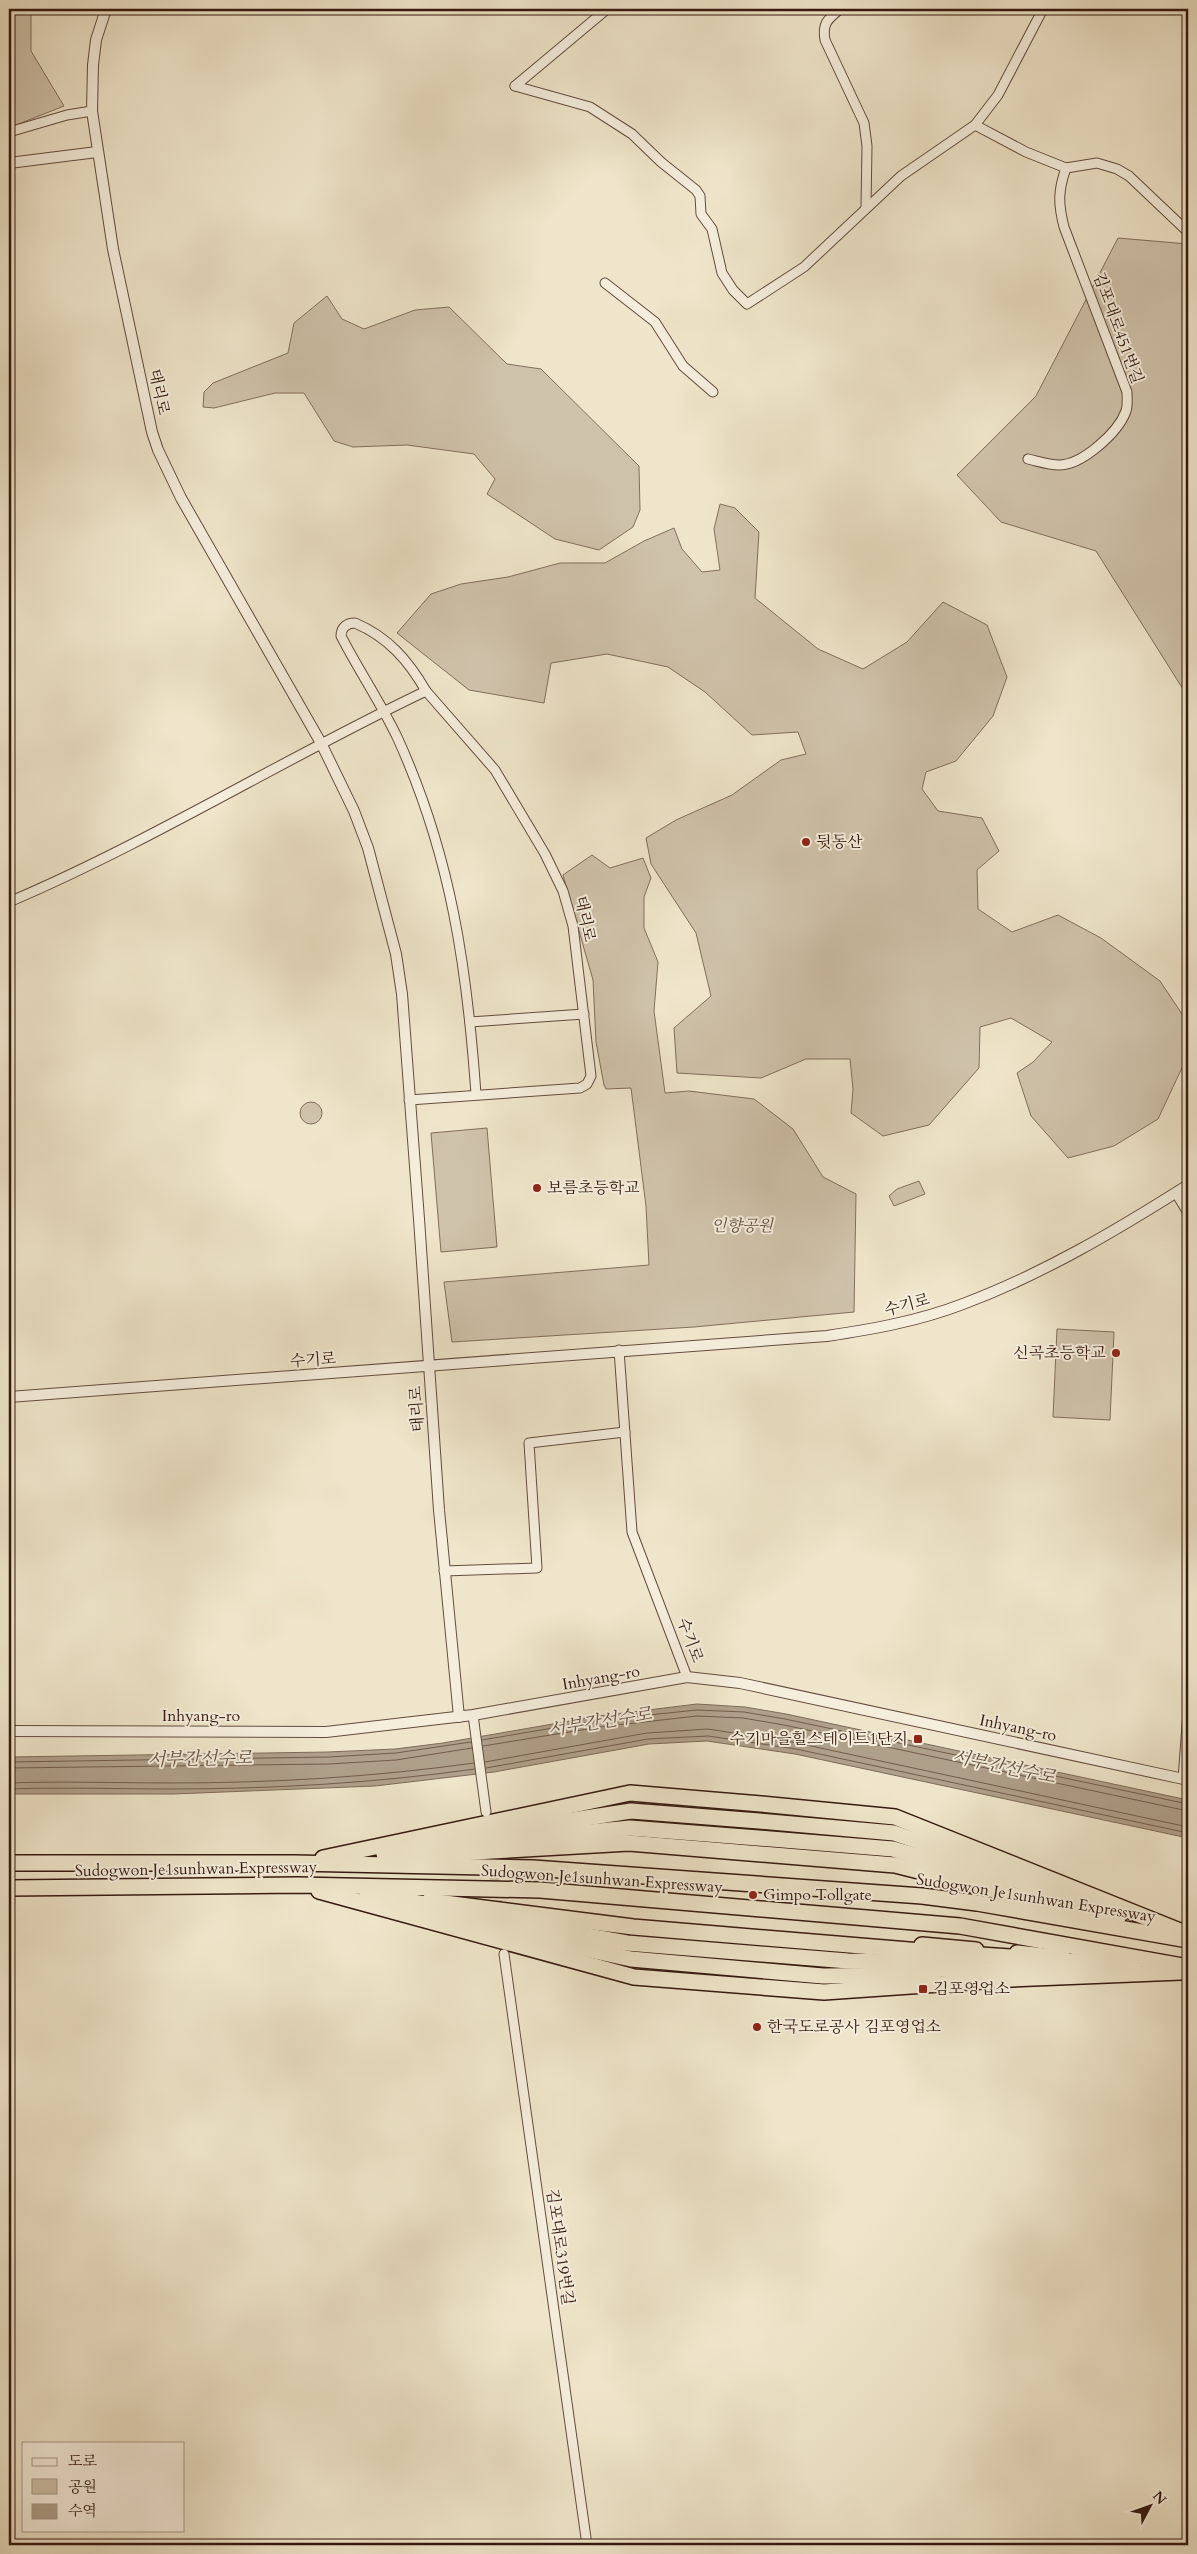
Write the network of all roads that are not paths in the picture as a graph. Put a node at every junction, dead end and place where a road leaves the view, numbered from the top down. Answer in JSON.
{"nodes":[{"id":1,"x":106,"y":9,"type":"edge"},
{"id":2,"x":607,"y":9,"type":"edge"},
{"id":3,"x":840,"y":9,"type":"edge"},
{"id":4,"x":1043,"y":9,"type":"edge"},
{"id":5,"x":92,"y":111,"type":"junction"},
{"id":6,"x":975,"y":126,"type":"junction"},
{"id":7,"x":9,"y":132,"type":"edge"},
{"id":8,"x":97,"y":152,"type":"junction"},
{"id":9,"x":9,"y":163,"type":"edge"},
{"id":10,"x":1066,"y":168,"type":"junction"},
{"id":11,"x":866,"y":206,"type":"junction"},
{"id":12,"x":1188,"y":232,"type":"edge"},
{"id":13,"x":605,"y":283,"type":"dead end"},
{"id":14,"x":712,"y":392,"type":"dead end"},
{"id":15,"x":1028,"y":460,"type":"dead end"},
{"id":16,"x":426,"y":691,"type":"junction"},
{"id":17,"x":384,"y":711,"type":"junction"},
{"id":18,"x":321,"y":743,"type":"junction"},
{"id":19,"x":9,"y":902,"type":"edge"},
{"id":20,"x":584,"y":1014,"type":"junction"},
{"id":21,"x":470,"y":1022,"type":"junction"},
{"id":22,"x":476,"y":1094,"type":"junction"},
{"id":23,"x":409,"y":1100,"type":"junction"},
{"id":24,"x":1188,"y":1185,"type":"edge"},
{"id":25,"x":1176,"y":1192,"type":"junction"},
{"id":26,"x":1188,"y":1213,"type":"edge"},
{"id":27,"x":619,"y":1350,"type":"junction"},
{"id":28,"x":429,"y":1367,"type":"junction"},
{"id":29,"x":9,"y":1397,"type":"edge"},
{"id":30,"x":625,"y":1432,"type":"junction"},
{"id":31,"x":444,"y":1571,"type":"junction"},
{"id":32,"x":687,"y":1677,"type":"junction"},
{"id":33,"x":1188,"y":1712,"type":"edge"},
{"id":34,"x":473,"y":1715,"type":"junction"},
{"id":35,"x":458,"y":1717,"type":"junction"},
{"id":36,"x":9,"y":1731,"type":"edge"},
{"id":37,"x":1185,"y":1780,"type":"edge"},
{"id":38,"x":486,"y":1812,"type":"dead end"},
{"id":39,"x":9,"y":1863,"type":"edge"},
{"id":40,"x":296,"y":1863,"type":"junction"},
{"id":41,"x":298,"y":1885,"type":"junction"},
{"id":42,"x":9,"y":1888,"type":"edge"},
{"id":43,"x":1188,"y":1937,"type":"edge"},
{"id":44,"x":504,"y":1954,"type":"dead end"},
{"id":45,"x":1188,"y":1970,"type":"edge"},
{"id":46,"x":587,"y":2545,"type":"edge"}],
"edges":[{"from":1,"to":5,"type":"street","name":"태리로"},
{"from":2,"to":11,"type":"street"},
{"from":3,"to":11,"type":"street"},
{"from":4,"to":6,"type":"street"},
{"from":5,"to":7,"type":"street"},
{"from":5,"to":8,"type":"street","name":"태리로"},
{"from":6,"to":10,"type":"street"},
{"from":6,"to":11,"type":"street"},
{"from":8,"to":9,"type":"street"},
{"from":8,"to":18,"type":"street","name":"태리로"},
{"from":10,"to":12,"type":"street"},
{"from":10,"to":15,"type":"street","name":"김포대로451번길"},
{"from":13,"to":14,"type":"street"},
{"from":16,"to":17,"type":"street"},
{"from":16,"to":17,"type":"street","name":"태리로"},
{"from":16,"to":20,"type":"street","name":"태리로"},
{"from":17,"to":18,"type":"street"},
{"from":17,"to":21,"type":"street","name":"태리로"},
{"from":18,"to":19,"type":"street"},
{"from":18,"to":23,"type":"street","name":"태리로"},
{"from":20,"to":21,"type":"street"},
{"from":20,"to":22,"type":"street","name":"태리로"},
{"from":21,"to":22,"type":"street","name":"태리로"},
{"from":22,"to":23,"type":"street","name":"태리로"},
{"from":23,"to":28,"type":"street","name":"태리로"},
{"from":24,"to":25,"type":"street","name":"수기로"},
{"from":25,"to":26,"type":"street"},
{"from":25,"to":27,"type":"street","name":"수기로"},
{"from":27,"to":28,"type":"street","name":"수기로"},
{"from":27,"to":30,"type":"street","name":"수기로"},
{"from":28,"to":29,"type":"street","name":"수기로"},
{"from":28,"to":31,"type":"street","name":"태리로"},
{"from":30,"to":31,"type":"street"},
{"from":30,"to":32,"type":"street","name":"수기로"},
{"from":31,"to":35,"type":"street","name":"태리로"},
{"from":32,"to":34,"type":"street","name":"Inhyang-ro"},
{"from":32,"to":37,"type":"street","name":"Inhyang-ro"},
{"from":33,"to":37,"type":"street"},
{"from":34,"to":35,"type":"street","name":"Inhyang-ro"},
{"from":34,"to":38,"type":"street"},
{"from":35,"to":36,"type":"street","name":"Inhyang-ro"},
{"from":39,"to":40,"type":"highway","name":"Sudogwon Je1sunhwan Expressway"},
{"from":40,"to":43,"type":"highway","name":"Sudogwon Je1sunhwan Expressway"},
{"from":40,"to":43,"type":"highway"},
{"from":40,"to":43,"type":"highway"},
{"from":40,"to":43,"type":"highway"},
{"from":41,"to":42,"type":"highway","name":"Sudogwon Je1sunhwan Expressway"},
{"from":41,"to":45,"type":"highway"},
{"from":41,"to":45,"type":"highway","name":"Sudogwon Je1sunhwan Expressway"},
{"from":41,"to":45,"type":"highway"},
{"from":41,"to":45,"type":"highway"},
{"from":44,"to":46,"type":"street","name":"김포대로319번길"}]}
